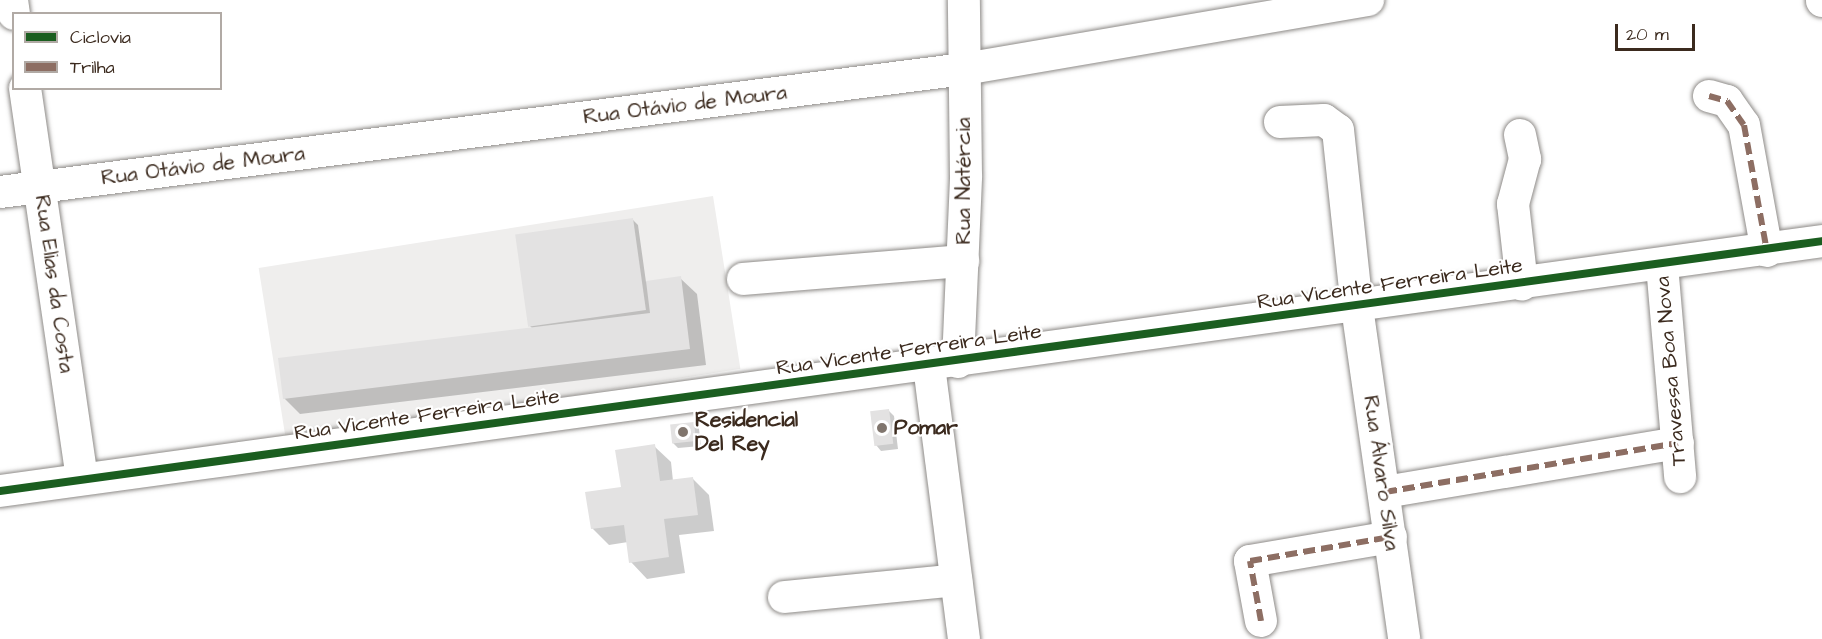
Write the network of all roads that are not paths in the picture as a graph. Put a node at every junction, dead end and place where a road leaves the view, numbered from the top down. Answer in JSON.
{"nodes":[{"id":1,"x":964,"y":0,"type":"edge"},
{"id":2,"x":1368,"y":0,"type":"edge"},
{"id":3,"x":964,"y":69,"type":"junction"},
{"id":4,"x":25,"y":90,"type":"edge"},
{"id":5,"x":1709,"y":96,"type":"dead end"},
{"id":6,"x":1280,"y":122,"type":"dead end"},
{"id":7,"x":1520,"y":135,"type":"dead end"},
{"id":8,"x":39,"y":187,"type":"junction"},
{"id":9,"x":0,"y":192,"type":"edge"},
{"id":10,"x":1822,"y":241,"type":"edge"},
{"id":11,"x":1767,"y":251,"type":"junction"},
{"id":12,"x":963,"y":261,"type":"junction"},
{"id":13,"x":1662,"y":265,"type":"junction"},
{"id":14,"x":743,"y":279,"type":"dead end"},
{"id":15,"x":1522,"y":284,"type":"junction"},
{"id":16,"x":1357,"y":307,"type":"junction"},
{"id":17,"x":943,"y":364,"type":"junction"},
{"id":18,"x":1678,"y":443,"type":"junction"},
{"id":19,"x":1680,"y":477,"type":"dead end"},
{"id":20,"x":82,"y":479,"type":"junction"},
{"id":21,"x":0,"y":491,"type":"edge"},
{"id":22,"x":1384,"y":492,"type":"junction"},
{"id":23,"x":1391,"y":537,"type":"junction"},
{"id":24,"x":956,"y":580,"type":"junction"},
{"id":25,"x":784,"y":597,"type":"dead end"},
{"id":26,"x":1262,"y":621,"type":"dead end"},
{"id":27,"x":964,"y":639,"type":"edge"},
{"id":28,"x":1404,"y":639,"type":"edge"}],
"edges":[{"from":1,"to":3,"type":"street","name":"Rua Natércia"},
{"from":2,"to":3,"type":"street","name":"Rua Otávio de Moura"},
{"from":3,"to":8,"type":"street","name":"Rua Otávio de Moura"},
{"from":3,"to":12,"type":"street","name":"Rua Natércia"},
{"from":4,"to":8,"type":"street","name":"Rua Elias da Costa"},
{"from":5,"to":11,"type":"street"},
{"from":6,"to":16,"type":"street","name":"Rua Álvaro Silva"},
{"from":7,"to":15,"type":"street"},
{"from":8,"to":9,"type":"street","name":"Rua Otávio de Moura"},
{"from":8,"to":20,"type":"street","name":"Rua Elias da Costa"},
{"from":10,"to":11,"type":"street","name":"Rua Vicente Ferreira Leite"},
{"from":11,"to":13,"type":"street","name":"Rua Vicente Ferreira Leite"},
{"from":12,"to":14,"type":"street"},
{"from":12,"to":17,"type":"street","name":"Rua Natércia"},
{"from":13,"to":15,"type":"street","name":"Rua Vicente Ferreira Leite"},
{"from":13,"to":18,"type":"street","name":"Travessa Boa Nova"},
{"from":15,"to":16,"type":"street","name":"Rua Vicente Ferreira Leite"},
{"from":16,"to":17,"type":"street","name":"Rua Vicente Ferreira Leite"},
{"from":16,"to":22,"type":"street","name":"Rua Álvaro Silva"},
{"from":17,"to":20,"type":"street","name":"Rua Vicente Ferreira Leite"},
{"from":17,"to":24,"type":"street","name":"Rua Natércia"},
{"from":18,"to":19,"type":"street","name":"Travessa Boa Nova"},
{"from":18,"to":22,"type":"street"},
{"from":20,"to":21,"type":"street","name":"Rua Vicente Ferreira Leite"},
{"from":22,"to":23,"type":"street","name":"Rua Álvaro Silva"},
{"from":23,"to":26,"type":"street"},
{"from":23,"to":28,"type":"street","name":"Rua Álvaro Silva"},
{"from":24,"to":25,"type":"street"},
{"from":24,"to":27,"type":"street","name":"Rua Natércia"}]}
